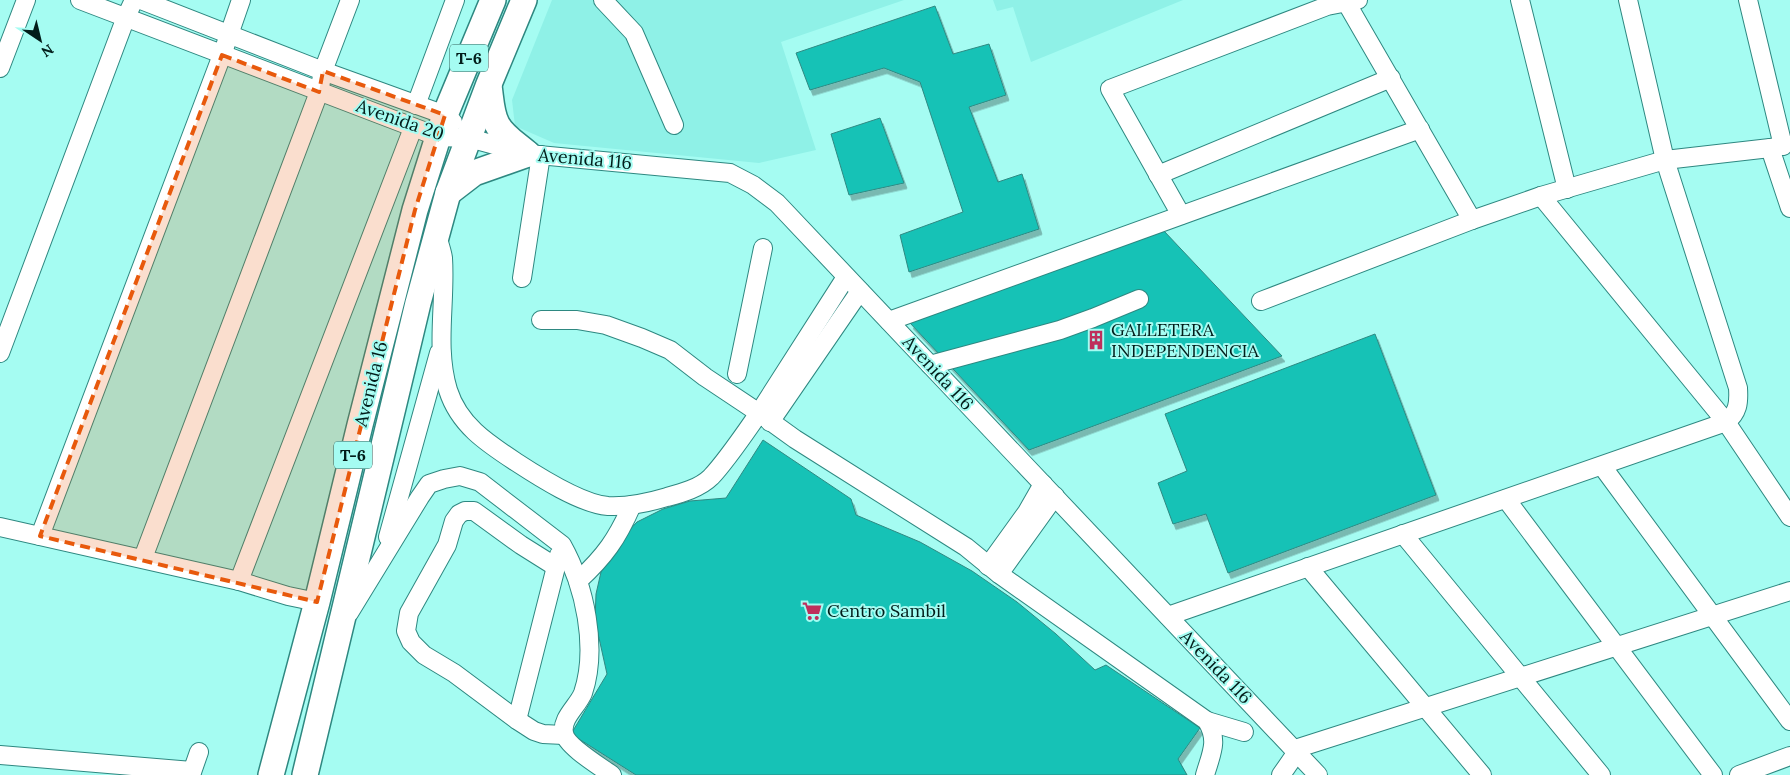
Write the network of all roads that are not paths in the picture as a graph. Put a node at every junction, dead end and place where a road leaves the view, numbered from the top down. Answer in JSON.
{"nodes":[{"id":1,"x":26,"y":0,"type":"edge"},
{"id":2,"x":80,"y":0,"type":"edge"},
{"id":3,"x":134,"y":0,"type":"edge"},
{"id":4,"x":141,"y":0,"type":"edge"},
{"id":5,"x":241,"y":0,"type":"edge"},
{"id":6,"x":350,"y":0,"type":"edge"},
{"id":7,"x":455,"y":0,"type":"edge"},
{"id":8,"x":493,"y":0,"type":"edge"},
{"id":9,"x":524,"y":0,"type":"edge"},
{"id":10,"x":603,"y":0,"type":"edge"},
{"id":11,"x":1520,"y":0,"type":"edge"},
{"id":12,"x":1628,"y":0,"type":"edge"},
{"id":13,"x":1748,"y":0,"type":"edge"},
{"id":14,"x":1352,"y":1,"type":"edge"},
{"id":15,"x":1326,"y":3,"type":"edge"},
{"id":16,"x":126,"y":17,"type":"junction"},
{"id":17,"x":228,"y":34,"type":"junction"},
{"id":18,"x":222,"y":54,"type":"junction"},
{"id":19,"x":0,"y":68,"type":"edge"},
{"id":20,"x":323,"y":71,"type":"junction"},
{"id":21,"x":1391,"y":78,"type":"junction"},
{"id":22,"x":489,"y":84,"type":"junction"},
{"id":23,"x":319,"y":92,"type":"junction"},
{"id":24,"x":416,"y":105,"type":"junction"},
{"id":25,"x":674,"y":125,"type":"dead end"},
{"id":26,"x":442,"y":126,"type":"junction"},
{"id":27,"x":413,"y":128,"type":"junction"},
{"id":28,"x":1420,"y":129,"type":"junction"},
{"id":29,"x":469,"y":138,"type":"junction"},
{"id":30,"x":1781,"y":146,"type":"edge"},
{"id":31,"x":534,"y":154,"type":"junction"},
{"id":32,"x":1666,"y":160,"type":"junction"},
{"id":33,"x":1158,"y":175,"type":"junction"},
{"id":34,"x":1567,"y":189,"type":"junction"},
{"id":35,"x":448,"y":193,"type":"junction"},
{"id":36,"x":1540,"y":196,"type":"junction"},
{"id":37,"x":1790,"y":208,"type":"edge"},
{"id":38,"x":1181,"y":216,"type":"junction"},
{"id":39,"x":1472,"y":220,"type":"junction"},
{"id":40,"x":436,"y":235,"type":"junction"},
{"id":41,"x":763,"y":248,"type":"dead end"},
{"id":42,"x":846,"y":277,"type":"junction"},
{"id":43,"x":522,"y":278,"type":"dead end"},
{"id":44,"x":860,"y":291,"type":"junction"},
{"id":45,"x":1140,"y":299,"type":"dead end"},
{"id":46,"x":1261,"y":302,"type":"dead end"},
{"id":47,"x":541,"y":320,"type":"dead end"},
{"id":48,"x":889,"y":321,"type":"junction"},
{"id":49,"x":442,"y":344,"type":"junction"},
{"id":50,"x":0,"y":353,"type":"edge"},
{"id":51,"x":930,"y":365,"type":"junction"},
{"id":52,"x":737,"y":374,"type":"dead end"},
{"id":53,"x":764,"y":418,"type":"junction"},
{"id":54,"x":1726,"y":422,"type":"junction"},
{"id":55,"x":1602,"y":466,"type":"junction"},
{"id":56,"x":1049,"y":490,"type":"junction"},
{"id":57,"x":1506,"y":499,"type":"junction"},
{"id":58,"x":632,"y":506,"type":"junction"},
{"id":59,"x":1790,"y":516,"type":"edge"},
{"id":60,"x":0,"y":527,"type":"edge"},
{"id":61,"x":1403,"y":534,"type":"junction"},
{"id":62,"x":40,"y":536,"type":"junction"},
{"id":63,"x":562,"y":545,"type":"junction"},
{"id":64,"x":143,"y":558,"type":"junction"},
{"id":65,"x":381,"y":562,"type":"junction"},
{"id":66,"x":556,"y":567,"type":"junction"},
{"id":67,"x":1308,"y":567,"type":"junction"},
{"id":68,"x":994,"y":570,"type":"junction"},
{"id":69,"x":239,"y":581,"type":"junction"},
{"id":70,"x":578,"y":581,"type":"junction"},
{"id":71,"x":1790,"y":591,"type":"edge"},
{"id":72,"x":317,"y":602,"type":"junction"},
{"id":73,"x":1168,"y":616,"type":"junction"},
{"id":74,"x":1713,"y":616,"type":"junction"},
{"id":75,"x":339,"y":628,"type":"junction"},
{"id":76,"x":1617,"y":647,"type":"junction"},
{"id":77,"x":1521,"y":677,"type":"junction"},
{"id":78,"x":1426,"y":708,"type":"junction"},
{"id":79,"x":517,"y":720,"type":"junction"},
{"id":80,"x":1207,"y":721,"type":"junction"},
{"id":81,"x":1790,"y":721,"type":"edge"},
{"id":82,"x":1244,"y":732,"type":"dead end"},
{"id":83,"x":564,"y":735,"type":"junction"},
{"id":84,"x":1296,"y":751,"type":"junction"},
{"id":85,"x":199,"y":752,"type":"dead end"},
{"id":86,"x":0,"y":755,"type":"edge"},
{"id":87,"x":1790,"y":756,"type":"edge"},
{"id":88,"x":1310,"y":772,"type":"edge"},
{"id":89,"x":192,"y":773,"type":"edge"},
{"id":90,"x":271,"y":775,"type":"edge"},
{"id":91,"x":305,"y":775,"type":"edge"},
{"id":92,"x":612,"y":775,"type":"edge"},
{"id":93,"x":1205,"y":775,"type":"edge"},
{"id":94,"x":1281,"y":775,"type":"edge"},
{"id":95,"x":1482,"y":775,"type":"edge"},
{"id":96,"x":1601,"y":775,"type":"edge"},
{"id":97,"x":1713,"y":775,"type":"edge"},
{"id":98,"x":1739,"y":775,"type":"edge"}],
"edges":[{"from":1,"to":19,"type":"street"},
{"from":2,"to":16,"type":"street","name":"Avenida 20"},
{"from":3,"to":16,"type":"street"},
{"from":4,"to":17,"type":"street","name":"Avenida 20"},
{"from":5,"to":17,"type":"street"},
{"from":6,"to":20,"type":"street"},
{"from":7,"to":24,"type":"street"},
{"from":8,"to":26,"type":"highway","name":"Avenida 16","number":"T-6"},
{"from":9,"to":22,"type":"highway","name":"Avenida 16","number":"T-6"},
{"from":10,"to":25,"type":"street"},
{"from":11,"to":34,"type":"street"},
{"from":12,"to":32,"type":"street"},
{"from":13,"to":30,"type":"street"},
{"from":14,"to":15,"type":"street"},
{"from":14,"to":21,"type":"street"},
{"from":15,"to":33,"type":"street"},
{"from":16,"to":18,"type":"street","name":"Avenida 20"},
{"from":16,"to":50,"type":"street"},
{"from":17,"to":18,"type":"street"},
{"from":17,"to":20,"type":"street","name":"Avenida 20"},
{"from":18,"to":23,"type":"street","name":"Avenida 20"},
{"from":18,"to":62,"type":"street"},
{"from":20,"to":23,"type":"street"},
{"from":20,"to":24,"type":"street","name":"Avenida 20"},
{"from":21,"to":28,"type":"street"},
{"from":21,"to":33,"type":"street"},
{"from":22,"to":29,"type":"highway","name":"Avenida 16","number":"T-6"},
{"from":22,"to":31,"type":"highway"},
{"from":23,"to":27,"type":"street","name":"Avenida 20"},
{"from":23,"to":64,"type":"street"},
{"from":24,"to":26,"type":"street","name":"Avenida 20"},
{"from":26,"to":27,"type":"street","name":"Avenida 20"},
{"from":26,"to":29,"type":"street","name":"Avenida 20"},
{"from":26,"to":72,"type":"highway","name":"Avenida 16","number":"T-6"},
{"from":27,"to":69,"type":"street"},
{"from":28,"to":38,"type":"street"},
{"from":28,"to":39,"type":"street"},
{"from":29,"to":31,"type":"street","name":"Avenida 116"},
{"from":29,"to":35,"type":"highway","name":"Avenida 16","number":"T-6"},
{"from":30,"to":32,"type":"street"},
{"from":30,"to":37,"type":"street"},
{"from":31,"to":35,"type":"highway"},
{"from":31,"to":42,"type":"street","name":"Avenida 116"},
{"from":31,"to":43,"type":"street"},
{"from":32,"to":34,"type":"street"},
{"from":32,"to":54,"type":"street"},
{"from":33,"to":38,"type":"street"},
{"from":34,"to":36,"type":"street"},
{"from":35,"to":40,"type":"highway","name":"Avenida 16","number":"T-6"},
{"from":36,"to":39,"type":"street"},
{"from":36,"to":54,"type":"street"},
{"from":38,"to":48,"type":"street"},
{"from":39,"to":46,"type":"street"},
{"from":40,"to":49,"type":"street"},
{"from":40,"to":75,"type":"highway","name":"Avenida 16","number":"T-6"},
{"from":41,"to":52,"type":"street"},
{"from":42,"to":44,"type":"street","name":"Avenida 116"},
{"from":42,"to":53,"type":"street"},
{"from":44,"to":48,"type":"street","name":"Avenida 116"},
{"from":44,"to":53,"type":"street"},
{"from":45,"to":51,"type":"street"},
{"from":47,"to":53,"type":"street"},
{"from":48,"to":51,"type":"street","name":"Avenida 116"},
{"from":49,"to":58,"type":"street"},
{"from":49,"to":65,"type":"street"},
{"from":51,"to":56,"type":"street","name":"Avenida 116"},
{"from":53,"to":58,"type":"street"},
{"from":53,"to":68,"type":"street"},
{"from":54,"to":55,"type":"street"},
{"from":54,"to":59,"type":"street"},
{"from":55,"to":57,"type":"street"},
{"from":55,"to":74,"type":"street"},
{"from":56,"to":68,"type":"street"},
{"from":56,"to":73,"type":"street","name":"Avenida 116"},
{"from":57,"to":61,"type":"street"},
{"from":57,"to":76,"type":"street"},
{"from":58,"to":70,"type":"street"},
{"from":60,"to":62,"type":"street"},
{"from":61,"to":67,"type":"street"},
{"from":61,"to":77,"type":"street"},
{"from":62,"to":64,"type":"street"},
{"from":63,"to":65,"type":"street"},
{"from":63,"to":66,"type":"street"},
{"from":63,"to":70,"type":"street"},
{"from":64,"to":69,"type":"street"},
{"from":65,"to":75,"type":"street"},
{"from":66,"to":79,"type":"street"},
{"from":66,"to":79,"type":"street"},
{"from":67,"to":73,"type":"street"},
{"from":67,"to":78,"type":"street"},
{"from":68,"to":80,"type":"street"},
{"from":69,"to":72,"type":"street"},
{"from":70,"to":83,"type":"street"},
{"from":71,"to":74,"type":"street"},
{"from":72,"to":90,"type":"highway","name":"Avenida 16","number":"T-6"},
{"from":73,"to":84,"type":"street","name":"Avenida 116"},
{"from":74,"to":76,"type":"street"},
{"from":74,"to":81,"type":"street"},
{"from":75,"to":91,"type":"highway","name":"Avenida 16","number":"T-6"},
{"from":76,"to":77,"type":"street"},
{"from":76,"to":97,"type":"street"},
{"from":77,"to":78,"type":"street"},
{"from":77,"to":96,"type":"street"},
{"from":78,"to":84,"type":"street"},
{"from":78,"to":95,"type":"street"},
{"from":79,"to":83,"type":"street"},
{"from":80,"to":82,"type":"street"},
{"from":80,"to":93,"type":"street"},
{"from":83,"to":92,"type":"street"},
{"from":84,"to":88,"type":"street","name":"Avenida 116"},
{"from":84,"to":94,"type":"street"},
{"from":85,"to":89,"type":"street"},
{"from":86,"to":89,"type":"street"},
{"from":87,"to":98,"type":"street"}]}
